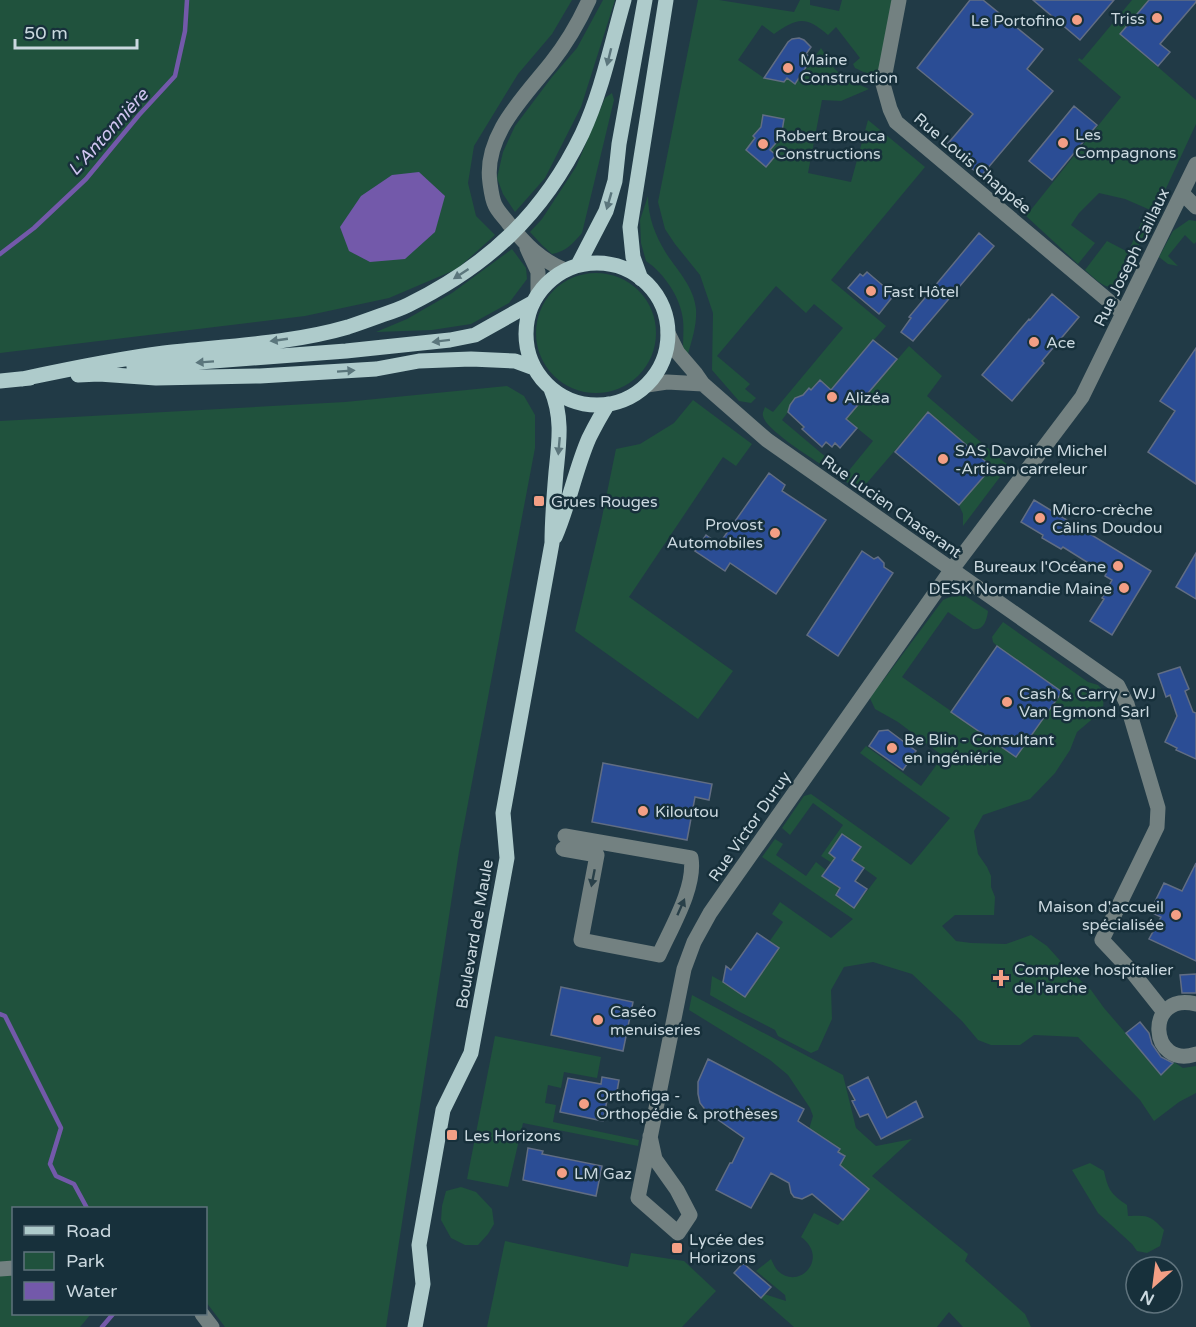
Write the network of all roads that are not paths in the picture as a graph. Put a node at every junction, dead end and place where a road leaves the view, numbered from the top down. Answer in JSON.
{"nodes":[{"id":1,"x":589,"y":0,"type":"edge"},
{"id":2,"x":624,"y":0,"type":"edge"},
{"id":3,"x":645,"y":0,"type":"edge"},
{"id":4,"x":666,"y":0,"type":"edge"},
{"id":5,"x":899,"y":0,"type":"edge"},
{"id":6,"x":1196,"y":164,"type":"edge"},
{"id":7,"x":1182,"y":193,"type":"junction"},
{"id":8,"x":1196,"y":207,"type":"edge"},
{"id":9,"x":526,"y":245,"type":"junction"},
{"id":10,"x":572,"y":268,"type":"junction"},
{"id":11,"x":641,"y":279,"type":"junction"},
{"id":12,"x":535,"y":298,"type":"junction"},
{"id":13,"x":1123,"y":313,"type":"junction"},
{"id":14,"x":668,"y":333,"type":"junction"},
{"id":15,"x":534,"y":368,"type":"junction"},
{"id":16,"x":99,"y":374,"type":"junction"},
{"id":17,"x":22,"y":379,"type":"junction"},
{"id":18,"x":0,"y":381,"type":"edge"},
{"id":19,"x":703,"y":384,"type":"junction"},
{"id":20,"x":647,"y":385,"type":"junction"},
{"id":21,"x":551,"y":389,"type":"junction"},
{"id":22,"x":608,"y":405,"type":"junction"},
{"id":23,"x":552,"y":543,"type":"junction"},
{"id":24,"x":952,"y":570,"type":"junction"},
{"id":25,"x":564,"y":842,"type":"joint"},
{"id":26,"x":1196,"y":1004,"type":"edge"},
{"id":27,"x":1164,"y":1012,"type":"junction"},
{"id":28,"x":1196,"y":1054,"type":"edge"},
{"id":29,"x":651,"y":1136,"type":"junction"},
{"id":30,"x":203,"y":1315,"type":"edge"},
{"id":31,"x":212,"y":1327,"type":"edge"},
{"id":32,"x":415,"y":1327,"type":"edge"}],
"edges":[{"from":1,"to":9,"type":"street"},
{"from":2,"to":17,"type":"main road","one_way":true},
{"from":3,"to":10,"type":"main road","one_way":true},
{"from":4,"to":11,"type":"main road"},
{"from":5,"to":13,"type":"street","name":"Rue Louis Chappée"},
{"from":6,"to":7,"type":"street","name":"Rue Joseph Caillaux"},
{"from":7,"to":8,"type":"street"},
{"from":7,"to":13,"type":"street","name":"Rue Joseph Caillaux"},
{"from":9,"to":10,"type":"street"},
{"from":9,"to":12,"type":"street"},
{"from":10,"to":11,"type":"main road"},
{"from":10,"to":12,"type":"main road"},
{"from":11,"to":14,"type":"main road"},
{"from":12,"to":15,"type":"main road"},
{"from":12,"to":16,"type":"main road","one_way":true},
{"from":13,"to":24,"type":"street","name":"Rue Joseph Caillaux"},
{"from":14,"to":19,"type":"street","name":"Rue Lucien Chaserant"},
{"from":14,"to":20,"type":"main road"},
{"from":16,"to":15,"type":"main road","one_way":true},
{"from":15,"to":21,"type":"main road"},
{"from":16,"to":17,"type":"main road"},
{"from":17,"to":18,"type":"main road"},
{"from":19,"to":20,"type":"street"},
{"from":19,"to":24,"type":"street","name":"Rue Lucien Chaserant"},
{"from":20,"to":22,"type":"main road"},
{"from":21,"to":22,"type":"main road"},
{"from":21,"to":23,"type":"main road","name":"Boulevard de Maule","one_way":true},
{"from":22,"to":23,"type":"main road","name":"Boulevard de Maule"},
{"from":23,"to":32,"type":"main road","name":"Boulevard de Maule"},
{"from":24,"to":27,"type":"street","name":"Rue Lucien Chaserant"},
{"from":24,"to":29,"type":"street","name":"Rue Victor Duruy"},
{"from":25,"to":25,"type":"street","one_way":true},
{"from":26,"to":27,"type":"street"},
{"from":27,"to":28,"type":"street"},
{"from":29,"to":29,"type":"street","name":"Rue Victor Duruy"},
{"from":30,"to":31,"type":"street"}]}
